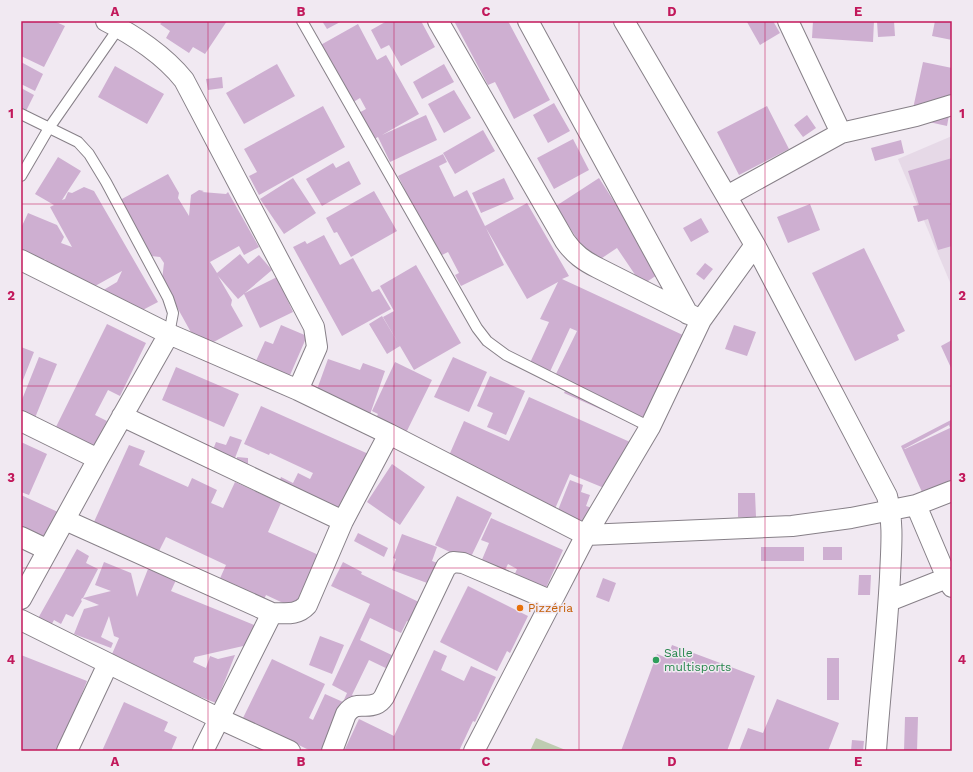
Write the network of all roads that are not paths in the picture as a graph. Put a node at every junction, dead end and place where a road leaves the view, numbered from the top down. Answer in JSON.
{"nodes":[{"id":1,"x":302,"y":21,"type":"edge"},
{"id":2,"x":438,"y":21,"type":"edge"},
{"id":3,"x":528,"y":21,"type":"edge"},
{"id":4,"x":624,"y":21,"type":"edge"},
{"id":5,"x":788,"y":21,"type":"edge"},
{"id":6,"x":116,"y":23,"type":"edge"},
{"id":7,"x":952,"y":105,"type":"edge"},
{"id":8,"x":21,"y":114,"type":"edge"},
{"id":9,"x":49,"y":128,"type":"junction"},
{"id":10,"x":841,"y":133,"type":"junction"},
{"id":11,"x":21,"y":176,"type":"edge"},
{"id":12,"x":727,"y":196,"type":"junction"},
{"id":13,"x":755,"y":245,"type":"junction"},
{"id":14,"x":21,"y":260,"type":"edge"},
{"id":15,"x":694,"y":317,"type":"junction"},
{"id":16,"x":168,"y":334,"type":"junction"},
{"id":17,"x":298,"y":390,"type":"junction"},
{"id":18,"x":122,"y":416,"type":"junction"},
{"id":19,"x":21,"y":421,"type":"edge"},
{"id":20,"x":650,"y":427,"type":"junction"},
{"id":21,"x":389,"y":434,"type":"junction"},
{"id":22,"x":98,"y":459,"type":"junction"},
{"id":23,"x":952,"y":491,"type":"edge"},
{"id":24,"x":916,"y":505,"type":"junction"},
{"id":25,"x":891,"y":510,"type":"junction"},
{"id":26,"x":65,"y":520,"type":"junction"},
{"id":27,"x":343,"y":521,"type":"junction"},
{"id":28,"x":586,"y":535,"type":"junction"},
{"id":29,"x":21,"y":537,"type":"edge"},
{"id":30,"x":48,"y":550,"type":"junction"},
{"id":31,"x":950,"y":582,"type":"edge"},
{"id":32,"x":21,"y":599,"type":"edge"},
{"id":33,"x":552,"y":601,"type":"junction"},
{"id":34,"x":889,"y":601,"type":"junction"},
{"id":35,"x":272,"y":613,"type":"junction"},
{"id":36,"x":21,"y":620,"type":"edge"},
{"id":37,"x":108,"y":664,"type":"junction"},
{"id":38,"x":220,"y":719,"type":"junction"},
{"id":39,"x":68,"y":751,"type":"edge"},
{"id":40,"x":203,"y":751,"type":"edge"},
{"id":41,"x":290,"y":751,"type":"edge"},
{"id":42,"x":332,"y":751,"type":"edge"},
{"id":43,"x":474,"y":751,"type":"edge"},
{"id":44,"x":876,"y":751,"type":"edge"}],
"edges":[{"from":1,"to":20,"type":"lane"},
{"from":2,"to":15,"type":"street"},
{"from":3,"to":15,"type":"street"},
{"from":4,"to":12,"type":"street"},
{"from":5,"to":10,"type":"street"},
{"from":6,"to":9,"type":"lane"},
{"from":6,"to":17,"type":"street"},
{"from":7,"to":10,"type":"street"},
{"from":8,"to":9,"type":"lane"},
{"from":9,"to":11,"type":"lane"},
{"from":9,"to":16,"type":"lane"},
{"from":10,"to":12,"type":"street"},
{"from":12,"to":13,"type":"street"},
{"from":13,"to":15,"type":"street"},
{"from":13,"to":25,"type":"street"},
{"from":14,"to":16,"type":"street"},
{"from":15,"to":20,"type":"street"},
{"from":16,"to":17,"type":"street"},
{"from":16,"to":18,"type":"street"},
{"from":17,"to":21,"type":"street"},
{"from":18,"to":22,"type":"street"},
{"from":18,"to":27,"type":"street"},
{"from":19,"to":22,"type":"street"},
{"from":20,"to":28,"type":"street"},
{"from":21,"to":27,"type":"street"},
{"from":21,"to":28,"type":"street"},
{"from":22,"to":26,"type":"street"},
{"from":23,"to":24,"type":"street"},
{"from":24,"to":25,"type":"street"},
{"from":24,"to":31,"type":"street"},
{"from":25,"to":28,"type":"street"},
{"from":25,"to":34,"type":"street"},
{"from":26,"to":30,"type":"street"},
{"from":26,"to":35,"type":"street"},
{"from":27,"to":35,"type":"street"},
{"from":28,"to":33,"type":"street"},
{"from":29,"to":30,"type":"street"},
{"from":30,"to":32,"type":"street"},
{"from":31,"to":34,"type":"street"},
{"from":33,"to":42,"type":"street"},
{"from":33,"to":43,"type":"street"},
{"from":34,"to":44,"type":"street"},
{"from":35,"to":38,"type":"street"},
{"from":36,"to":37,"type":"street"},
{"from":37,"to":38,"type":"street"},
{"from":37,"to":39,"type":"street"},
{"from":38,"to":40,"type":"street"},
{"from":38,"to":41,"type":"street"}]}
